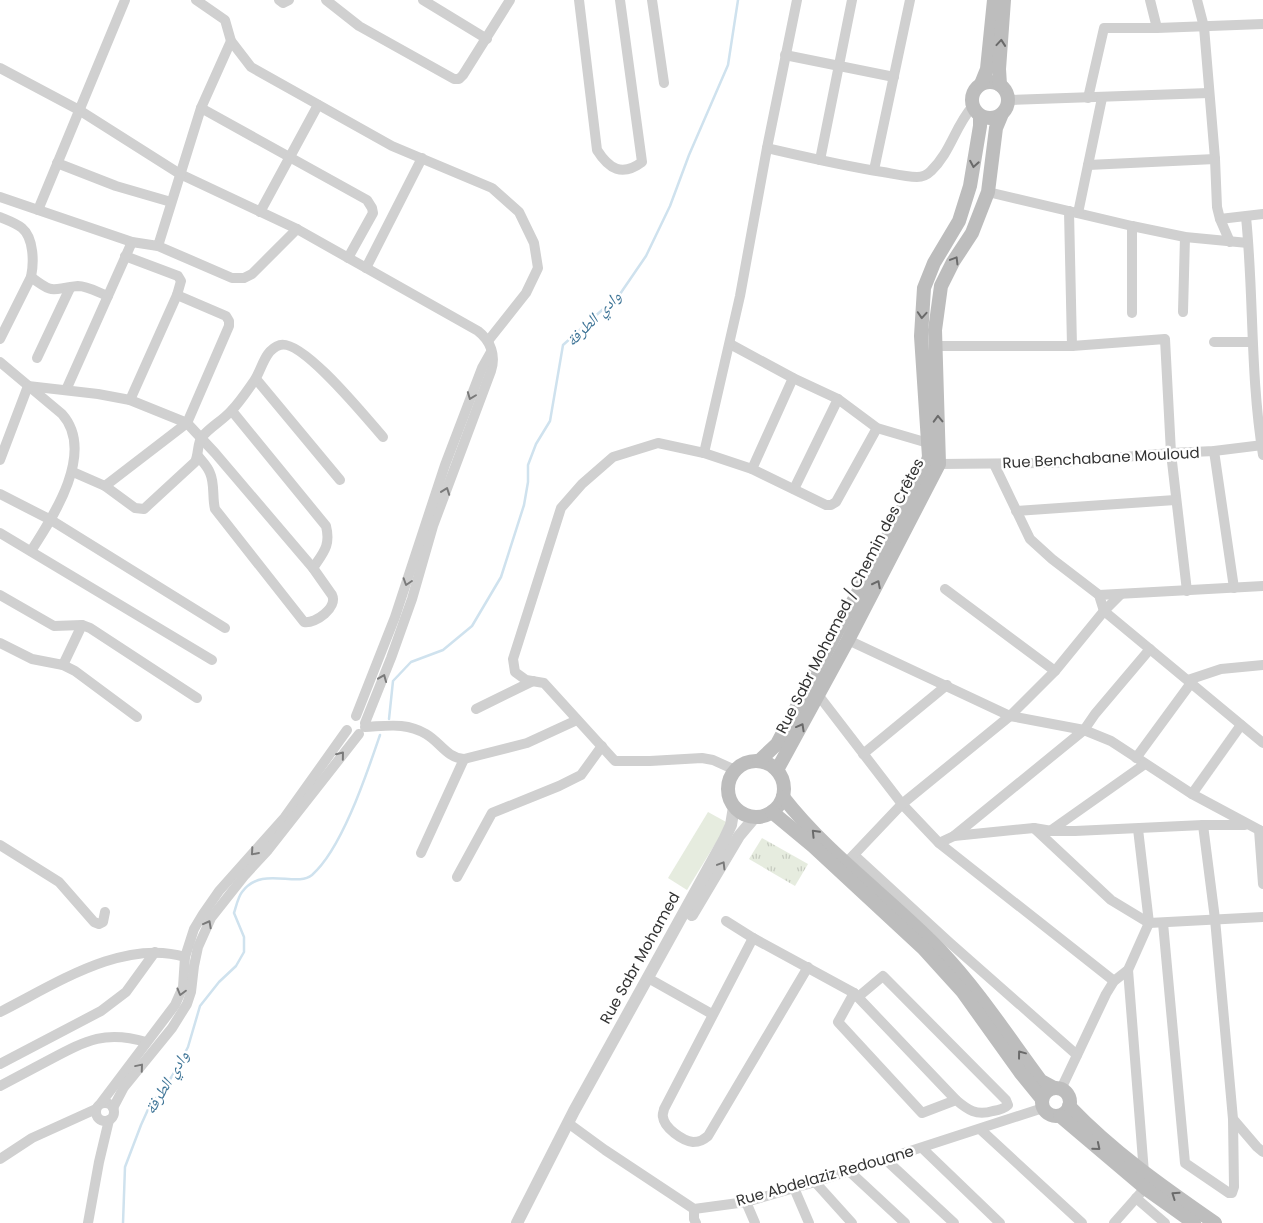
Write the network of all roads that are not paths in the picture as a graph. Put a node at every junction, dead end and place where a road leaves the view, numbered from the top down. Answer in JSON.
{"nodes":[{"id":1,"x":125,"y":0,"type":"edge"},
{"id":2,"x":196,"y":0,"type":"edge"},
{"id":3,"x":279,"y":0,"type":"edge"},
{"id":4,"x":289,"y":0,"type":"edge"},
{"id":5,"x":326,"y":0,"type":"edge"},
{"id":6,"x":423,"y":0,"type":"edge"},
{"id":7,"x":510,"y":0,"type":"edge"},
{"id":8,"x":579,"y":0,"type":"edge"},
{"id":9,"x":620,"y":0,"type":"edge"},
{"id":10,"x":652,"y":0,"type":"edge"},
{"id":11,"x":797,"y":0,"type":"edge"},
{"id":12,"x":852,"y":0,"type":"edge"},
{"id":13,"x":910,"y":0,"type":"edge"},
{"id":14,"x":994,"y":0,"type":"edge"},
{"id":15,"x":1004,"y":0,"type":"edge"},
{"id":16,"x":1150,"y":0,"type":"edge"},
{"id":17,"x":1197,"y":0,"type":"edge"},
{"id":18,"x":1263,"y":24,"type":"edge"},
{"id":19,"x":1204,"y":26,"type":"junction"},
{"id":20,"x":1157,"y":28,"type":"junction"},
{"id":21,"x":486,"y":39,"type":"junction"},
{"id":22,"x":231,"y":41,"type":"junction"},
{"id":23,"x":785,"y":55,"type":"junction"},
{"id":24,"x":840,"y":65,"type":"junction"},
{"id":25,"x":0,"y":68,"type":"edge"},
{"id":26,"x":894,"y":76,"type":"junction"},
{"id":27,"x":664,"y":82,"type":"dead end"},
{"id":28,"x":981,"y":84,"type":"junction"},
{"id":29,"x":1000,"y":85,"type":"junction"},
{"id":30,"x":1209,"y":93,"type":"junction"},
{"id":31,"x":1088,"y":98,"type":"junction"},
{"id":32,"x":1102,"y":98,"type":"junction"},
{"id":33,"x":1008,"y":100,"type":"junction"},
{"id":34,"x":318,"y":105,"type":"junction"},
{"id":35,"x":201,"y":108,"type":"junction"},
{"id":36,"x":79,"y":110,"type":"junction"},
{"id":37,"x":976,"y":112,"type":"junction"},
{"id":38,"x":1001,"y":116,"type":"junction"},
{"id":39,"x":767,"y":148,"type":"junction"},
{"id":40,"x":289,"y":158,"type":"junction"},
{"id":41,"x":422,"y":158,"type":"junction"},
{"id":42,"x":1215,"y":159,"type":"junction"},
{"id":43,"x":820,"y":160,"type":"junction"},
{"id":44,"x":57,"y":162,"type":"junction"},
{"id":45,"x":1088,"y":165,"type":"junction"},
{"id":46,"x":874,"y":170,"type":"junction"},
{"id":47,"x":180,"y":174,"type":"junction"},
{"id":48,"x":988,"y":192,"type":"junction"},
{"id":49,"x":0,"y":197,"type":"edge"},
{"id":50,"x":171,"y":202,"type":"junction"},
{"id":51,"x":38,"y":210,"type":"junction"},
{"id":52,"x":260,"y":212,"type":"junction"},
{"id":53,"x":1074,"y":212,"type":"junction"},
{"id":54,"x":1263,"y":214,"type":"edge"},
{"id":55,"x":0,"y":217,"type":"edge"},
{"id":56,"x":1246,"y":217,"type":"junction"},
{"id":57,"x":1220,"y":219,"type":"junction"},
{"id":58,"x":1132,"y":226,"type":"junction"},
{"id":59,"x":297,"y":229,"type":"junction"},
{"id":60,"x":1185,"y":236,"type":"junction"},
{"id":61,"x":132,"y":242,"type":"junction"},
{"id":62,"x":1230,"y":242,"type":"junction"},
{"id":63,"x":1248,"y":243,"type":"junction"},
{"id":64,"x":158,"y":246,"type":"junction"},
{"id":65,"x":125,"y":256,"type":"junction"},
{"id":66,"x":348,"y":258,"type":"junction"},
{"id":67,"x":366,"y":268,"type":"junction"},
{"id":68,"x":31,"y":277,"type":"junction"},
{"id":69,"x":70,"y":288,"type":"junction"},
{"id":70,"x":177,"y":295,"type":"junction"},
{"id":71,"x":108,"y":296,"type":"junction"},
{"id":72,"x":1184,"y":312,"type":"dead end"},
{"id":73,"x":1132,"y":313,"type":"dead end"},
{"id":74,"x":0,"y":339,"type":"edge"},
{"id":75,"x":488,"y":341,"type":"junction"},
{"id":76,"x":1214,"y":342,"type":"dead end"},
{"id":77,"x":1252,"y":342,"type":"junction"},
{"id":78,"x":730,"y":344,"type":"junction"},
{"id":79,"x":936,"y":346,"type":"junction"},
{"id":80,"x":1072,"y":346,"type":"junction"},
{"id":81,"x":491,"y":352,"type":"junction"},
{"id":82,"x":37,"y":358,"type":"dead end"},
{"id":83,"x":0,"y":362,"type":"edge"},
{"id":84,"x":794,"y":378,"type":"junction"},
{"id":85,"x":256,"y":379,"type":"junction"},
{"id":86,"x":28,"y":386,"type":"junction"},
{"id":87,"x":66,"y":390,"type":"junction"},
{"id":88,"x":838,"y":399,"type":"junction"},
{"id":89,"x":130,"y":400,"type":"junction"},
{"id":90,"x":232,"y":411,"type":"junction"},
{"id":91,"x":188,"y":423,"type":"junction"},
{"id":92,"x":877,"y":428,"type":"junction"},
{"id":93,"x":383,"y":437,"type":"dead end"},
{"id":94,"x":201,"y":438,"type":"junction"},
{"id":95,"x":928,"y":443,"type":"junction"},
{"id":96,"x":1262,"y":449,"type":"edge"},
{"id":97,"x":1214,"y":451,"type":"junction"},
{"id":98,"x":704,"y":453,"type":"junction"},
{"id":99,"x":1171,"y":453,"type":"junction"},
{"id":100,"x":198,"y":456,"type":"junction"},
{"id":101,"x":0,"y":460,"type":"edge"},
{"id":102,"x":939,"y":464,"type":"junction"},
{"id":103,"x":994,"y":464,"type":"junction"},
{"id":104,"x":752,"y":469,"type":"junction"},
{"id":105,"x":72,"y":472,"type":"junction"},
{"id":106,"x":340,"y":480,"type":"dead end"},
{"id":107,"x":105,"y":486,"type":"junction"},
{"id":108,"x":794,"y":489,"type":"junction"},
{"id":109,"x":0,"y":494,"type":"edge"},
{"id":110,"x":1175,"y":500,"type":"junction"},
{"id":111,"x":1016,"y":511,"type":"junction"},
{"id":112,"x":51,"y":520,"type":"junction"},
{"id":113,"x":0,"y":533,"type":"edge"},
{"id":114,"x":31,"y":551,"type":"junction"},
{"id":115,"x":313,"y":568,"type":"junction"},
{"id":116,"x":1263,"y":586,"type":"edge"},
{"id":117,"x":1234,"y":588,"type":"junction"},
{"id":118,"x":945,"y":589,"type":"dead end"},
{"id":119,"x":1187,"y":590,"type":"junction"},
{"id":120,"x":1121,"y":594,"type":"junction"},
{"id":121,"x":0,"y":595,"type":"edge"},
{"id":122,"x":1099,"y":595,"type":"junction"},
{"id":123,"x":1104,"y":611,"type":"junction"},
{"id":124,"x":82,"y":625,"type":"junction"},
{"id":125,"x":225,"y":628,"type":"dead end"},
{"id":126,"x":848,"y":640,"type":"junction"},
{"id":127,"x":0,"y":643,"type":"edge"},
{"id":128,"x":1150,"y":649,"type":"junction"},
{"id":129,"x":212,"y":660,"type":"dead end"},
{"id":130,"x":63,"y":665,"type":"junction"},
{"id":131,"x":1262,"y":665,"type":"edge"},
{"id":132,"x":1056,"y":671,"type":"junction"},
{"id":133,"x":533,"y":681,"type":"junction"},
{"id":134,"x":1190,"y":682,"type":"junction"},
{"id":135,"x":946,"y":685,"type":"junction"},
{"id":136,"x":818,"y":696,"type":"junction"},
{"id":137,"x":197,"y":698,"type":"dead end"},
{"id":138,"x":476,"y":709,"type":"dead end"},
{"id":139,"x":356,"y":716,"type":"junction"},
{"id":140,"x":1010,"y":716,"type":"junction"},
{"id":141,"x":137,"y":717,"type":"dead end"},
{"id":142,"x":577,"y":720,"type":"junction"},
{"id":143,"x":1241,"y":725,"type":"junction"},
{"id":144,"x":363,"y":728,"type":"junction"},
{"id":145,"x":347,"y":730,"type":"junction"},
{"id":146,"x":1084,"y":730,"type":"junction"},
{"id":147,"x":1263,"y":743,"type":"edge"},
{"id":148,"x":602,"y":746,"type":"junction"},
{"id":149,"x":863,"y":754,"type":"junction"},
{"id":150,"x":1136,"y":758,"type":"junction"},
{"id":151,"x":464,"y":759,"type":"junction"},
{"id":152,"x":759,"y":761,"type":"junction"},
{"id":153,"x":1145,"y":764,"type":"junction"},
{"id":154,"x":735,"y":770,"type":"junction"},
{"id":155,"x":777,"y":770,"type":"junction"},
{"id":156,"x":1192,"y":794,"type":"junction"},
{"id":157,"x":783,"y":797,"type":"junction"},
{"id":158,"x":902,"y":804,"type":"junction"},
{"id":159,"x":734,"y":807,"type":"junction"},
{"id":160,"x":1081,"y":810,"type":"junction"},
{"id":161,"x":772,"y":812,"type":"junction"},
{"id":162,"x":755,"y":817,"type":"junction"},
{"id":163,"x":1204,"y":824,"type":"junction"},
{"id":164,"x":1248,"y":825,"type":"junction"},
{"id":165,"x":1138,"y":829,"type":"junction"},
{"id":166,"x":1037,"y":831,"type":"junction"},
{"id":167,"x":1052,"y":831,"type":"junction"},
{"id":168,"x":1075,"y":831,"type":"junction"},
{"id":169,"x":1261,"y":831,"type":"edge"},
{"id":170,"x":954,"y":836,"type":"junction"},
{"id":171,"x":938,"y":843,"type":"junction"},
{"id":172,"x":0,"y":845,"type":"edge"},
{"id":173,"x":421,"y":853,"type":"dead end"},
{"id":174,"x":951,"y":853,"type":"junction"},
{"id":175,"x":850,"y":859,"type":"junction"},
{"id":176,"x":457,"y":877,"type":"dead end"},
{"id":177,"x":1263,"y":884,"type":"edge"},
{"id":178,"x":105,"y":912,"type":"dead end"},
{"id":179,"x":1263,"y":917,"type":"edge"},
{"id":180,"x":1215,"y":919,"type":"junction"},
{"id":181,"x":726,"y":921,"type":"dead end"},
{"id":182,"x":1149,"y":923,"type":"junction"},
{"id":183,"x":1163,"y":923,"type":"junction"},
{"id":184,"x":753,"y":938,"type":"junction"},
{"id":185,"x":155,"y":952,"type":"junction"},
{"id":186,"x":185,"y":957,"type":"junction"},
{"id":187,"x":808,"y":967,"type":"junction"},
{"id":188,"x":1128,"y":970,"type":"junction"},
{"id":189,"x":648,"y":978,"type":"junction"},
{"id":190,"x":1114,"y":981,"type":"junction"},
{"id":191,"x":856,"y":995,"type":"junction"},
{"id":192,"x":0,"y":1012,"type":"edge"},
{"id":193,"x":712,"y":1014,"type":"junction"},
{"id":194,"x":146,"y":1042,"type":"junction"},
{"id":195,"x":1076,"y":1055,"type":"junction"},
{"id":196,"x":0,"y":1064,"type":"edge"},
{"id":197,"x":0,"y":1086,"type":"edge"},
{"id":198,"x":1058,"y":1089,"type":"junction"},
{"id":199,"x":956,"y":1100,"type":"junction"},
{"id":200,"x":1043,"y":1103,"type":"junction"},
{"id":201,"x":98,"y":1106,"type":"junction"},
{"id":202,"x":113,"y":1108,"type":"junction"},
{"id":203,"x":1065,"y":1111,"type":"junction"},
{"id":204,"x":1233,"y":1118,"type":"junction"},
{"id":205,"x":109,"y":1120,"type":"junction"},
{"id":206,"x":568,"y":1123,"type":"junction"},
{"id":207,"x":980,"y":1129,"type":"junction"},
{"id":208,"x":922,"y":1148,"type":"junction"},
{"id":209,"x":1263,"y":1152,"type":"edge"},
{"id":210,"x":0,"y":1159,"type":"edge"},
{"id":211,"x":885,"y":1160,"type":"junction"},
{"id":212,"x":850,"y":1171,"type":"junction"},
{"id":213,"x":1144,"y":1173,"type":"junction"},
{"id":214,"x":815,"y":1182,"type":"junction"},
{"id":215,"x":794,"y":1188,"type":"junction"},
{"id":216,"x":1141,"y":1193,"type":"junction"},
{"id":217,"x":746,"y":1202,"type":"junction"},
{"id":218,"x":694,"y":1209,"type":"junction"},
{"id":219,"x":88,"y":1223,"type":"edge"},
{"id":220,"x":516,"y":1223,"type":"edge"},
{"id":221,"x":696,"y":1223,"type":"edge"},
{"id":222,"x":755,"y":1223,"type":"edge"},
{"id":223,"x":810,"y":1223,"type":"edge"},
{"id":224,"x":852,"y":1223,"type":"edge"},
{"id":225,"x":906,"y":1223,"type":"edge"},
{"id":226,"x":954,"y":1223,"type":"edge"},
{"id":227,"x":1000,"y":1223,"type":"edge"},
{"id":228,"x":1082,"y":1223,"type":"edge"},
{"id":229,"x":1114,"y":1223,"type":"edge"},
{"id":230,"x":1166,"y":1223,"type":"edge"},
{"id":231,"x":1194,"y":1223,"type":"edge"},
{"id":232,"x":1215,"y":1223,"type":"edge"}],
"edges":[{"from":1,"to":36,"type":"street"},
{"from":2,"to":22,"type":"street"},
{"from":3,"to":4,"type":"street"},
{"from":5,"to":21,"type":"street"},
{"from":6,"to":21,"type":"street"},
{"from":7,"to":21,"type":"street"},
{"from":8,"to":9,"type":"street"},
{"from":10,"to":27,"type":"street"},
{"from":11,"to":23,"type":"street"},
{"from":12,"to":24,"type":"street"},
{"from":13,"to":26,"type":"street"},
{"from":14,"to":28,"type":"main road"},
{"from":29,"to":15,"type":"main road","one_way":true},
{"from":16,"to":20,"type":"street"},
{"from":17,"to":19,"type":"street"},
{"from":18,"to":19,"type":"street"},
{"from":19,"to":20,"type":"street"},
{"from":19,"to":30,"type":"street"},
{"from":20,"to":31,"type":"street"},
{"from":22,"to":34,"type":"street"},
{"from":22,"to":35,"type":"street"},
{"from":23,"to":24,"type":"street"},
{"from":23,"to":39,"type":"street"},
{"from":24,"to":26,"type":"street"},
{"from":24,"to":43,"type":"street"},
{"from":25,"to":36,"type":"street"},
{"from":26,"to":46,"type":"street"},
{"from":28,"to":29,"type":"main road"},
{"from":28,"to":37,"type":"main road"},
{"from":29,"to":33,"type":"main road"},
{"from":30,"to":32,"type":"street"},
{"from":30,"to":42,"type":"street"},
{"from":31,"to":32,"type":"street"},
{"from":31,"to":33,"type":"street"},
{"from":32,"to":45,"type":"street"},
{"from":33,"to":38,"type":"main road"},
{"from":34,"to":40,"type":"street"},
{"from":34,"to":41,"type":"street"},
{"from":35,"to":40,"type":"street"},
{"from":35,"to":47,"type":"street"},
{"from":36,"to":44,"type":"street"},
{"from":36,"to":47,"type":"street"},
{"from":37,"to":38,"type":"main road"},
{"from":37,"to":46,"type":"street"},
{"from":37,"to":95,"type":"main road","one_way":true},
{"from":38,"to":48,"type":"main road","name":"Rue Sabr Mohamed / Chemin des Crêtes"},
{"from":39,"to":43,"type":"street"},
{"from":39,"to":78,"type":"street"},
{"from":40,"to":52,"type":"street"},
{"from":40,"to":66,"type":"street"},
{"from":41,"to":67,"type":"street"},
{"from":41,"to":75,"type":"street"},
{"from":42,"to":45,"type":"street"},
{"from":42,"to":57,"type":"street"},
{"from":43,"to":46,"type":"street"},
{"from":44,"to":50,"type":"street"},
{"from":44,"to":51,"type":"street"},
{"from":45,"to":53,"type":"street"},
{"from":47,"to":50,"type":"street"},
{"from":47,"to":52,"type":"street"},
{"from":48,"to":53,"type":"street"},
{"from":79,"to":48,"type":"main road","name":"Rue Sabr Mohamed / Chemin des Crêtes","one_way":true},
{"from":49,"to":51,"type":"street"},
{"from":50,"to":64,"type":"street"},
{"from":51,"to":61,"type":"street"},
{"from":52,"to":59,"type":"street"},
{"from":53,"to":58,"type":"street"},
{"from":53,"to":80,"type":"street"},
{"from":54,"to":56,"type":"street"},
{"from":55,"to":68,"type":"street"},
{"from":56,"to":57,"type":"street"},
{"from":56,"to":63,"type":"street"},
{"from":57,"to":62,"type":"street"},
{"from":58,"to":60,"type":"street"},
{"from":58,"to":73,"type":"street"},
{"from":59,"to":64,"type":"street"},
{"from":59,"to":66,"type":"street"},
{"from":60,"to":62,"type":"street"},
{"from":60,"to":72,"type":"street"},
{"from":61,"to":64,"type":"street"},
{"from":61,"to":65,"type":"street"},
{"from":62,"to":63,"type":"street"},
{"from":63,"to":77,"type":"street"},
{"from":65,"to":70,"type":"street"},
{"from":65,"to":71,"type":"street"},
{"from":66,"to":67,"type":"street"},
{"from":67,"to":75,"type":"street"},
{"from":68,"to":69,"type":"street"},
{"from":68,"to":74,"type":"street"},
{"from":69,"to":71,"type":"street"},
{"from":69,"to":82,"type":"street"},
{"from":70,"to":89,"type":"street"},
{"from":70,"to":91,"type":"street"},
{"from":71,"to":87,"type":"street"},
{"from":75,"to":81,"type":"street"},
{"from":76,"to":77,"type":"street"},
{"from":77,"to":96,"type":"street"},
{"from":78,"to":84,"type":"street"},
{"from":78,"to":98,"type":"street"},
{"from":79,"to":80,"type":"street"},
{"from":102,"to":79,"type":"main road","name":"Rue Sabr Mohamed / Chemin des Crêtes","one_way":true},
{"from":80,"to":99,"type":"street"},
{"from":81,"to":139,"type":"street","one_way":true},
{"from":144,"to":81,"type":"street","one_way":true},
{"from":83,"to":86,"type":"street"},
{"from":84,"to":88,"type":"street"},
{"from":84,"to":104,"type":"street"},
{"from":85,"to":90,"type":"street"},
{"from":85,"to":93,"type":"street"},
{"from":85,"to":106,"type":"street"},
{"from":86,"to":87,"type":"street"},
{"from":86,"to":101,"type":"street"},
{"from":86,"to":105,"type":"street"},
{"from":87,"to":89,"type":"street"},
{"from":88,"to":92,"type":"street"},
{"from":88,"to":108,"type":"street"},
{"from":89,"to":91,"type":"street"},
{"from":90,"to":94,"type":"street"},
{"from":90,"to":115,"type":"street"},
{"from":91,"to":94,"type":"street"},
{"from":91,"to":107,"type":"street"},
{"from":92,"to":95,"type":"street"},
{"from":92,"to":108,"type":"street"},
{"from":94,"to":100,"type":"street"},
{"from":94,"to":115,"type":"street"},
{"from":95,"to":152,"type":"main road"},
{"from":96,"to":97,"type":"street","name":"Rue Benchabane Mouloud"},
{"from":97,"to":99,"type":"street","name":"Rue Benchabane Mouloud"},
{"from":97,"to":117,"type":"street"},
{"from":98,"to":104,"type":"street"},
{"from":98,"to":133,"type":"street"},
{"from":99,"to":103,"type":"street","name":"Rue Benchabane Mouloud"},
{"from":99,"to":110,"type":"street"},
{"from":100,"to":107,"type":"street"},
{"from":100,"to":115,"type":"street"},
{"from":102,"to":103,"type":"street","name":"Rue Benchabane Mouloud"},
{"from":126,"to":102,"type":"main road","name":"Rue Sabr Mohamed / Chemin des Crêtes","one_way":true},
{"from":103,"to":111,"type":"street"},
{"from":104,"to":108,"type":"street"},
{"from":105,"to":107,"type":"street"},
{"from":105,"to":112,"type":"street"},
{"from":109,"to":112,"type":"street"},
{"from":110,"to":111,"type":"street"},
{"from":110,"to":119,"type":"street"},
{"from":111,"to":122,"type":"street"},
{"from":112,"to":114,"type":"street"},
{"from":112,"to":125,"type":"street"},
{"from":113,"to":114,"type":"street"},
{"from":114,"to":129,"type":"street"},
{"from":116,"to":117,"type":"street"},
{"from":117,"to":119,"type":"street"},
{"from":118,"to":132,"type":"street"},
{"from":119,"to":120,"type":"street"},
{"from":120,"to":122,"type":"street"},
{"from":120,"to":123,"type":"street"},
{"from":121,"to":124,"type":"street"},
{"from":122,"to":123,"type":"street"},
{"from":123,"to":128,"type":"street"},
{"from":123,"to":132,"type":"street"},
{"from":124,"to":130,"type":"street"},
{"from":124,"to":137,"type":"street"},
{"from":126,"to":135,"type":"street"},
{"from":126,"to":136,"type":"main road","name":"Rue Sabr Mohamed / Chemin des Crêtes"},
{"from":127,"to":130,"type":"street"},
{"from":128,"to":134,"type":"street"},
{"from":128,"to":146,"type":"street"},
{"from":130,"to":141,"type":"street"},
{"from":131,"to":134,"type":"street"},
{"from":132,"to":140,"type":"street"},
{"from":133,"to":138,"type":"street"},
{"from":133,"to":142,"type":"street"},
{"from":134,"to":143,"type":"street"},
{"from":134,"to":150,"type":"street"},
{"from":135,"to":140,"type":"street"},
{"from":135,"to":149,"type":"street"},
{"from":136,"to":149,"type":"street"},
{"from":155,"to":136,"type":"main road","name":"Rue Sabr Mohamed / Chemin des Crêtes","one_way":true},
{"from":139,"to":144,"type":"street"},
{"from":139,"to":145,"type":"street"},
{"from":140,"to":146,"type":"street"},
{"from":140,"to":158,"type":"street"},
{"from":142,"to":148,"type":"street"},
{"from":142,"to":151,"type":"street"},
{"from":143,"to":147,"type":"street"},
{"from":143,"to":156,"type":"street"},
{"from":144,"to":145,"type":"street"},
{"from":144,"to":151,"type":"street"},
{"from":202,"to":144,"type":"street","one_way":true},
{"from":145,"to":186,"type":"street","one_way":true},
{"from":146,"to":150,"type":"street"},
{"from":146,"to":170,"type":"street"},
{"from":148,"to":154,"type":"street"},
{"from":148,"to":176,"type":"street"},
{"from":149,"to":158,"type":"street"},
{"from":150,"to":153,"type":"street"},
{"from":151,"to":173,"type":"street"},
{"from":152,"to":154,"type":"main road"},
{"from":152,"to":155,"type":"main road"},
{"from":153,"to":156,"type":"street"},
{"from":153,"to":160,"type":"street"},
{"from":154,"to":159,"type":"main road"},
{"from":155,"to":157,"type":"main road"},
{"from":156,"to":164,"type":"street"},
{"from":157,"to":161,"type":"main road"},
{"from":175,"to":157,"type":"main road","one_way":true},
{"from":158,"to":171,"type":"street"},
{"from":158,"to":175,"type":"street"},
{"from":159,"to":162,"type":"main road"},
{"from":159,"to":189,"type":"street","name":"Rue Sabr Mohamed"},
{"from":160,"to":167,"type":"street"},
{"from":160,"to":168,"type":"street"},
{"from":161,"to":162,"type":"main road"},
{"from":161,"to":200,"type":"main road"},
{"from":189,"to":162,"type":"street","one_way":true},
{"from":163,"to":164,"type":"street"},
{"from":163,"to":165,"type":"street"},
{"from":163,"to":180,"type":"street"},
{"from":164,"to":169,"type":"street"},
{"from":165,"to":168,"type":"street"},
{"from":165,"to":182,"type":"street"},
{"from":166,"to":167,"type":"street"},
{"from":166,"to":170,"type":"street"},
{"from":166,"to":182,"type":"street"},
{"from":167,"to":168,"type":"street"},
{"from":169,"to":177,"type":"street"},
{"from":170,"to":171,"type":"street"},
{"from":170,"to":174,"type":"street"},
{"from":171,"to":174,"type":"street"},
{"from":172,"to":178,"type":"street"},
{"from":174,"to":190,"type":"street"},
{"from":175,"to":195,"type":"street"},
{"from":198,"to":175,"type":"main road","one_way":true},
{"from":179,"to":180,"type":"street"},
{"from":180,"to":183,"type":"street"},
{"from":180,"to":204,"type":"street"},
{"from":181,"to":184,"type":"street"},
{"from":182,"to":183,"type":"street"},
{"from":182,"to":188,"type":"street"},
{"from":183,"to":204,"type":"street"},
{"from":184,"to":187,"type":"street"},
{"from":184,"to":193,"type":"street"},
{"from":185,"to":186,"type":"street"},
{"from":185,"to":192,"type":"street"},
{"from":185,"to":196,"type":"street"},
{"from":186,"to":194,"type":"street","one_way":true},
{"from":187,"to":191,"type":"street"},
{"from":187,"to":193,"type":"street"},
{"from":188,"to":190,"type":"street"},
{"from":188,"to":213,"type":"street"},
{"from":189,"to":193,"type":"street"},
{"from":189,"to":206,"type":"street","name":"Rue Sabr Mohamed"},
{"from":190,"to":195,"type":"street"},
{"from":191,"to":199,"type":"street"},
{"from":191,"to":199,"type":"street"},
{"from":191,"to":199,"type":"street"},
{"from":194,"to":197,"type":"street"},
{"from":194,"to":201,"type":"street"},
{"from":195,"to":198,"type":"street"},
{"from":198,"to":200,"type":"main road"},
{"from":198,"to":203,"type":"main road"},
{"from":200,"to":203,"type":"main road"},
{"from":200,"to":207,"type":"street","name":"Rue Abdelaziz Redouane"},
{"from":201,"to":202,"type":"street"},
{"from":201,"to":205,"type":"street"},
{"from":201,"to":210,"type":"street"},
{"from":202,"to":205,"type":"street"},
{"from":203,"to":213,"type":"main road"},
{"from":203,"to":216,"type":"main road","one_way":true},
{"from":204,"to":209,"type":"street"},
{"from":205,"to":219,"type":"street"},
{"from":206,"to":218,"type":"street"},
{"from":206,"to":220,"type":"street"},
{"from":207,"to":208,"type":"street","name":"Rue Abdelaziz Redouane"},
{"from":207,"to":228,"type":"street"},
{"from":208,"to":211,"type":"street","name":"Rue Abdelaziz Redouane"},
{"from":208,"to":227,"type":"street"},
{"from":211,"to":212,"type":"street","name":"Rue Abdelaziz Redouane"},
{"from":211,"to":226,"type":"street"},
{"from":212,"to":214,"type":"street","name":"Rue Abdelaziz Redouane"},
{"from":212,"to":225,"type":"street"},
{"from":232,"to":213,"type":"main road","one_way":true},
{"from":214,"to":215,"type":"street","name":"Rue Abdelaziz Redouane"},
{"from":214,"to":224,"type":"street"},
{"from":215,"to":217,"type":"street","name":"Rue Abdelaziz Redouane"},
{"from":215,"to":223,"type":"street"},
{"from":216,"to":229,"type":"street"},
{"from":216,"to":230,"type":"street"},
{"from":216,"to":231,"type":"main road"},
{"from":217,"to":218,"type":"street","name":"Rue Abdelaziz Redouane"},
{"from":217,"to":222,"type":"street"},
{"from":218,"to":221,"type":"street"}]}
